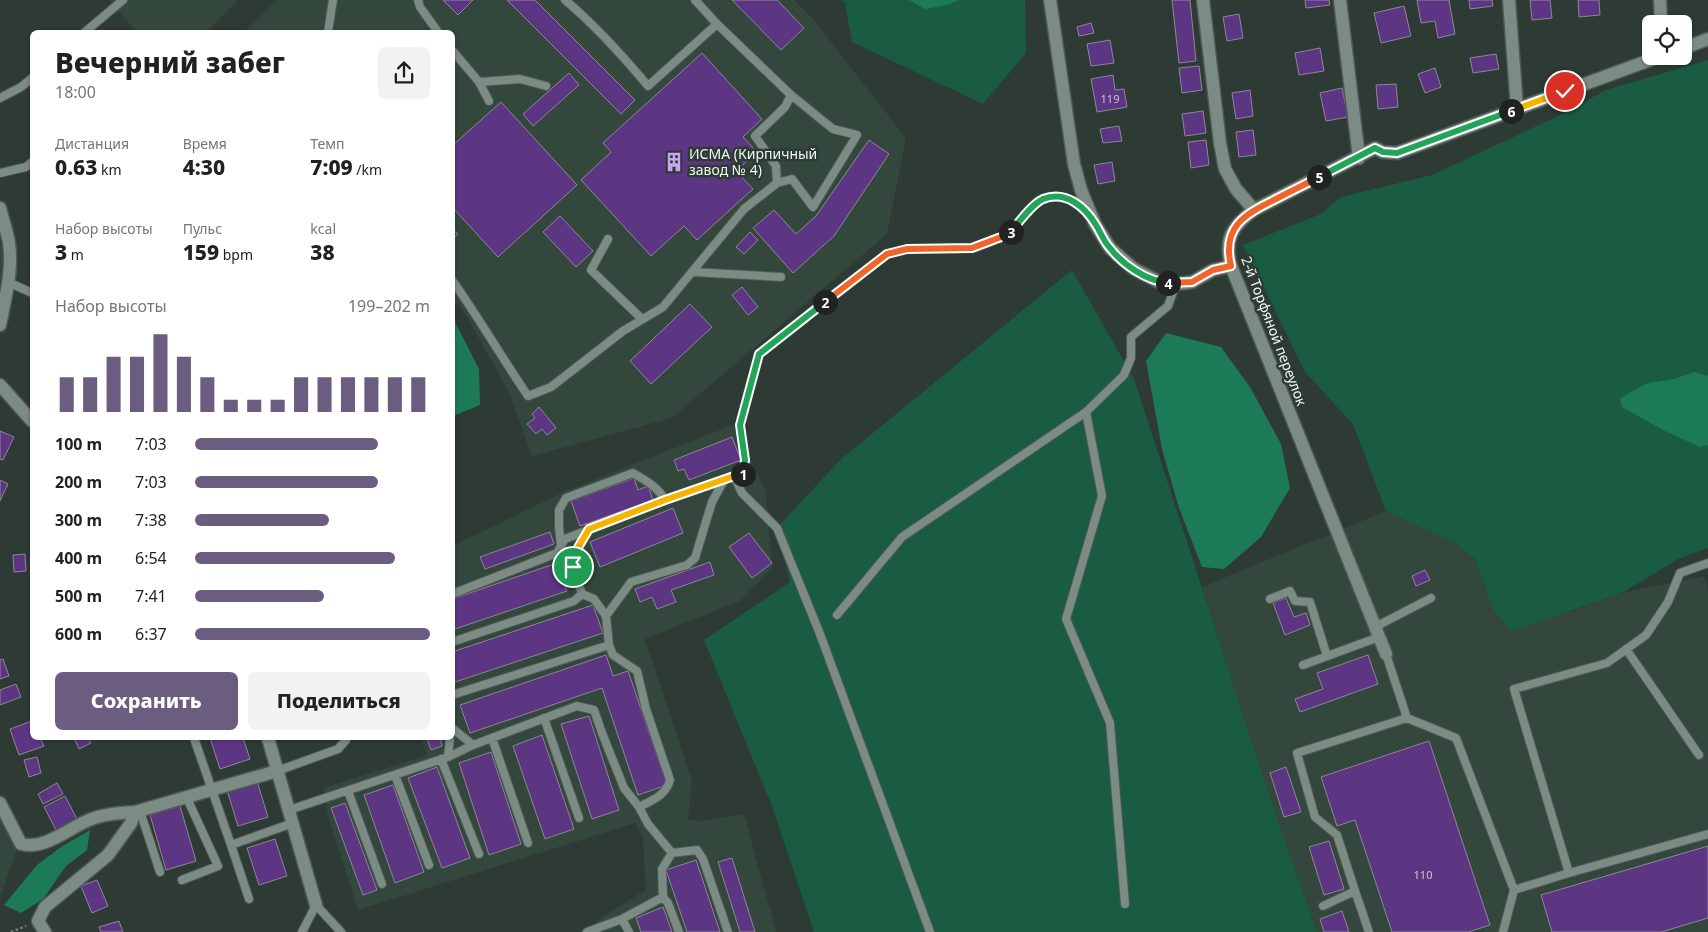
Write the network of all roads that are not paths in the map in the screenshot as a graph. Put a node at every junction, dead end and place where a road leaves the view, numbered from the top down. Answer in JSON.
{"nodes":[{"id":1,"x":123,"y":0,"type":"edge"},
{"id":2,"x":333,"y":0,"type":"edge"},
{"id":3,"x":418,"y":0,"type":"edge"},
{"id":4,"x":565,"y":0,"type":"edge"},
{"id":5,"x":694,"y":0,"type":"edge"},
{"id":6,"x":1050,"y":0,"type":"edge"},
{"id":7,"x":1203,"y":0,"type":"edge"},
{"id":8,"x":1340,"y":0,"type":"edge"},
{"id":9,"x":1508,"y":0,"type":"edge"},
{"id":10,"x":1660,"y":0,"type":"edge"},
{"id":11,"x":1661,"y":15,"type":"edge"},
{"id":12,"x":717,"y":24,"type":"junction"},
{"id":13,"x":87,"y":30,"type":"edge"},
{"id":14,"x":328,"y":30,"type":"edge"},
{"id":15,"x":437,"y":30,"type":"edge"},
{"id":16,"x":1708,"y":39,"type":"edge"},
{"id":17,"x":1692,"y":45,"type":"edge"},
{"id":18,"x":455,"y":54,"type":"edge"},
{"id":19,"x":1642,"y":63,"type":"edge"},
{"id":20,"x":30,"y":80,"type":"edge"},
{"id":21,"x":478,"y":82,"type":"junction"},
{"id":22,"x":546,"y":86,"type":"dead end"},
{"id":23,"x":791,"y":96,"type":"junction"},
{"id":24,"x":0,"y":98,"type":"edge"},
{"id":25,"x":489,"y":101,"type":"dead end"},
{"id":26,"x":1517,"y":108,"type":"junction"},
{"id":27,"x":1359,"y":158,"type":"junction"},
{"id":28,"x":30,"y":164,"type":"edge"},
{"id":29,"x":0,"y":174,"type":"edge"},
{"id":30,"x":777,"y":183,"type":"junction"},
{"id":31,"x":0,"y":208,"type":"edge"},
{"id":32,"x":1254,"y":210,"type":"junction"},
{"id":33,"x":608,"y":239,"type":"dead end"},
{"id":34,"x":1231,"y":266,"type":"junction"},
{"id":35,"x":693,"y":272,"type":"junction"},
{"id":36,"x":781,"y":277,"type":"dead end"},
{"id":37,"x":8,"y":282,"type":"junction"},
{"id":38,"x":455,"y":284,"type":"edge"},
{"id":39,"x":1176,"y":284,"type":"junction"},
{"id":40,"x":30,"y":292,"type":"edge"},
{"id":41,"x":642,"y":319,"type":"junction"},
{"id":42,"x":0,"y":325,"type":"edge"},
{"id":43,"x":0,"y":385,"type":"edge"},
{"id":44,"x":1086,"y":412,"type":"junction"},
{"id":45,"x":30,"y":419,"type":"edge"},
{"id":46,"x":724,"y":480,"type":"junction"},
{"id":47,"x":665,"y":500,"type":"junction"},
{"id":48,"x":589,"y":529,"type":"junction"},
{"id":49,"x":561,"y":545,"type":"junction"},
{"id":50,"x":1708,"y":563,"type":"edge"},
{"id":51,"x":455,"y":593,"type":"edge"},
{"id":52,"x":582,"y":594,"type":"junction"},
{"id":53,"x":1431,"y":598,"type":"dead end"},
{"id":54,"x":1270,"y":599,"type":"dead end"},
{"id":55,"x":837,"y":615,"type":"dead end"},
{"id":56,"x":606,"y":616,"type":"junction"},
{"id":57,"x":1377,"y":632,"type":"junction"},
{"id":58,"x":455,"y":641,"type":"edge"},
{"id":59,"x":609,"y":645,"type":"junction"},
{"id":60,"x":1626,"y":649,"type":"junction"},
{"id":61,"x":1386,"y":654,"type":"joint"},
{"id":62,"x":1327,"y":656,"type":"junction"},
{"id":63,"x":1303,"y":665,"type":"dead end"},
{"id":64,"x":455,"y":694,"type":"edge"},
{"id":65,"x":544,"y":718,"type":"junction"},
{"id":66,"x":1407,"y":718,"type":"junction"},
{"id":67,"x":455,"y":730,"type":"edge"},
{"id":68,"x":492,"y":738,"type":"junction"},
{"id":69,"x":195,"y":740,"type":"edge"},
{"id":70,"x":269,"y":740,"type":"edge"},
{"id":71,"x":346,"y":740,"type":"edge"},
{"id":72,"x":450,"y":740,"type":"edge"},
{"id":73,"x":473,"y":745,"type":"junction"},
{"id":74,"x":1700,"y":755,"type":"dead end"},
{"id":75,"x":445,"y":758,"type":"junction"},
{"id":76,"x":277,"y":770,"type":"junction"},
{"id":77,"x":395,"y":775,"type":"junction"},
{"id":78,"x":212,"y":788,"type":"junction"},
{"id":79,"x":348,"y":791,"type":"junction"},
{"id":80,"x":186,"y":796,"type":"junction"},
{"id":81,"x":0,"y":803,"type":"edge"},
{"id":82,"x":639,"y":807,"type":"junction"},
{"id":83,"x":289,"y":810,"type":"junction"},
{"id":84,"x":138,"y":811,"type":"junction"},
{"id":85,"x":579,"y":818,"type":"dead end"},
{"id":86,"x":293,"y":823,"type":"junction"},
{"id":87,"x":1708,"y":834,"type":"edge"},
{"id":88,"x":528,"y":843,"type":"dead end"},
{"id":89,"x":231,"y":845,"type":"junction"},
{"id":90,"x":672,"y":853,"type":"junction"},
{"id":91,"x":479,"y":854,"type":"dead end"},
{"id":92,"x":429,"y":865,"type":"dead end"},
{"id":93,"x":160,"y":872,"type":"dead end"},
{"id":94,"x":1569,"y":873,"type":"junction"},
{"id":95,"x":182,"y":880,"type":"dead end"},
{"id":96,"x":382,"y":884,"type":"dead end"},
{"id":97,"x":1514,"y":890,"type":"junction"},
{"id":98,"x":1355,"y":891,"type":"junction"},
{"id":99,"x":663,"y":897,"type":"junction"},
{"id":100,"x":249,"y":899,"type":"dead end"},
{"id":101,"x":1125,"y":904,"type":"dead end"},
{"id":102,"x":316,"y":905,"type":"junction"},
{"id":103,"x":1323,"y":906,"type":"dead end"},
{"id":104,"x":622,"y":919,"type":"junction"},
{"id":105,"x":45,"y":932,"type":"edge"},
{"id":106,"x":302,"y":932,"type":"edge"},
{"id":107,"x":341,"y":932,"type":"edge"},
{"id":108,"x":587,"y":932,"type":"edge"},
{"id":109,"x":629,"y":932,"type":"edge"},
{"id":110,"x":679,"y":932,"type":"edge"},
{"id":111,"x":728,"y":932,"type":"edge"},
{"id":112,"x":930,"y":932,"type":"edge"},
{"id":113,"x":1369,"y":932,"type":"edge"},
{"id":114,"x":1503,"y":932,"type":"edge"}],
"edges":[{"from":1,"to":13,"type":"lane"},
{"from":2,"to":14,"type":"lane"},
{"from":3,"to":15,"type":"lane"},
{"from":4,"to":12,"type":"lane"},
{"from":5,"to":12,"type":"lane"},
{"from":6,"to":39,"type":"street"},
{"from":7,"to":32,"type":"street"},
{"from":8,"to":27,"type":"street"},
{"from":9,"to":26,"type":"street"},
{"from":10,"to":11,"type":"street"},
{"from":12,"to":23,"type":"lane"},
{"from":16,"to":17,"type":"street"},
{"from":18,"to":21,"type":"lane"},
{"from":19,"to":26,"type":"street","name":"2-й Торфяной переулок"},
{"from":20,"to":24,"type":"lane"},
{"from":21,"to":22,"type":"lane"},
{"from":21,"to":25,"type":"lane"},
{"from":23,"to":30,"type":"lane"},
{"from":23,"to":30,"type":"lane"},
{"from":26,"to":27,"type":"street","name":"2-й Торфяной переулок"},
{"from":27,"to":32,"type":"street","name":"2-й Торфяной переулок"},
{"from":28,"to":29,"type":"lane"},
{"from":30,"to":35,"type":"lane"},
{"from":31,"to":37,"type":"street"},
{"from":32,"to":34,"type":"street","name":"2-й Торфяной переулок"},
{"from":33,"to":41,"type":"lane"},
{"from":34,"to":39,"type":"street"},
{"from":34,"to":57,"type":"street","name":"2-й Торфяной переулок"},
{"from":35,"to":36,"type":"lane"},
{"from":35,"to":41,"type":"lane"},
{"from":37,"to":40,"type":"lane"},
{"from":37,"to":42,"type":"street"},
{"from":38,"to":41,"type":"lane"},
{"from":39,"to":44,"type":"lane"},
{"from":43,"to":45,"type":"street"},
{"from":44,"to":55,"type":"lane"},
{"from":44,"to":101,"type":"lane"},
{"from":46,"to":47,"type":"lane"},
{"from":46,"to":56,"type":"lane"},
{"from":46,"to":112,"type":"lane"},
{"from":47,"to":48,"type":"lane"},
{"from":47,"to":49,"type":"lane"},
{"from":48,"to":49,"type":"lane"},
{"from":48,"to":52,"type":"lane"},
{"from":49,"to":51,"type":"lane"},
{"from":50,"to":60,"type":"lane"},
{"from":52,"to":56,"type":"lane"},
{"from":52,"to":58,"type":"lane"},
{"from":53,"to":57,"type":"lane"},
{"from":54,"to":62,"type":"lane"},
{"from":56,"to":59,"type":"lane"},
{"from":57,"to":61,"type":"street","name":"2-й Торфяной переулок"},
{"from":57,"to":62,"type":"lane"},
{"from":59,"to":64,"type":"lane"},
{"from":59,"to":82,"type":"lane"},
{"from":60,"to":74,"type":"lane"},
{"from":60,"to":94,"type":"lane"},
{"from":61,"to":66,"type":"lane"},
{"from":62,"to":63,"type":"lane"},
{"from":65,"to":68,"type":"lane"},
{"from":65,"to":82,"type":"lane"},
{"from":65,"to":85,"type":"lane"},
{"from":66,"to":97,"type":"lane"},
{"from":66,"to":98,"type":"lane"},
{"from":67,"to":73,"type":"lane"},
{"from":68,"to":73,"type":"lane"},
{"from":68,"to":88,"type":"lane"},
{"from":69,"to":78,"type":"lane"},
{"from":70,"to":76,"type":"street"},
{"from":71,"to":76,"type":"lane"},
{"from":72,"to":75,"type":"lane"},
{"from":73,"to":75,"type":"lane"},
{"from":75,"to":77,"type":"lane"},
{"from":75,"to":91,"type":"lane"},
{"from":76,"to":78,"type":"street"},
{"from":76,"to":83,"type":"street"},
{"from":77,"to":79,"type":"lane"},
{"from":77,"to":92,"type":"lane"},
{"from":78,"to":80,"type":"street"},
{"from":78,"to":89,"type":"lane"},
{"from":79,"to":83,"type":"lane"},
{"from":79,"to":96,"type":"lane"},
{"from":80,"to":84,"type":"street"},
{"from":80,"to":95,"type":"lane"},
{"from":81,"to":84,"type":"street"},
{"from":82,"to":90,"type":"lane"},
{"from":83,"to":86,"type":"street"},
{"from":84,"to":93,"type":"lane"},
{"from":84,"to":105,"type":"street"},
{"from":86,"to":89,"type":"lane"},
{"from":86,"to":102,"type":"street"},
{"from":87,"to":94,"type":"lane"},
{"from":89,"to":100,"type":"lane"},
{"from":90,"to":99,"type":"lane"},
{"from":90,"to":111,"type":"lane"},
{"from":94,"to":97,"type":"lane"},
{"from":97,"to":114,"type":"lane"},
{"from":98,"to":103,"type":"lane"},
{"from":98,"to":113,"type":"lane"},
{"from":99,"to":104,"type":"lane"},
{"from":99,"to":110,"type":"lane"},
{"from":102,"to":106,"type":"lane"},
{"from":102,"to":107,"type":"lane"},
{"from":104,"to":108,"type":"lane"},
{"from":104,"to":109,"type":"lane"}]}
